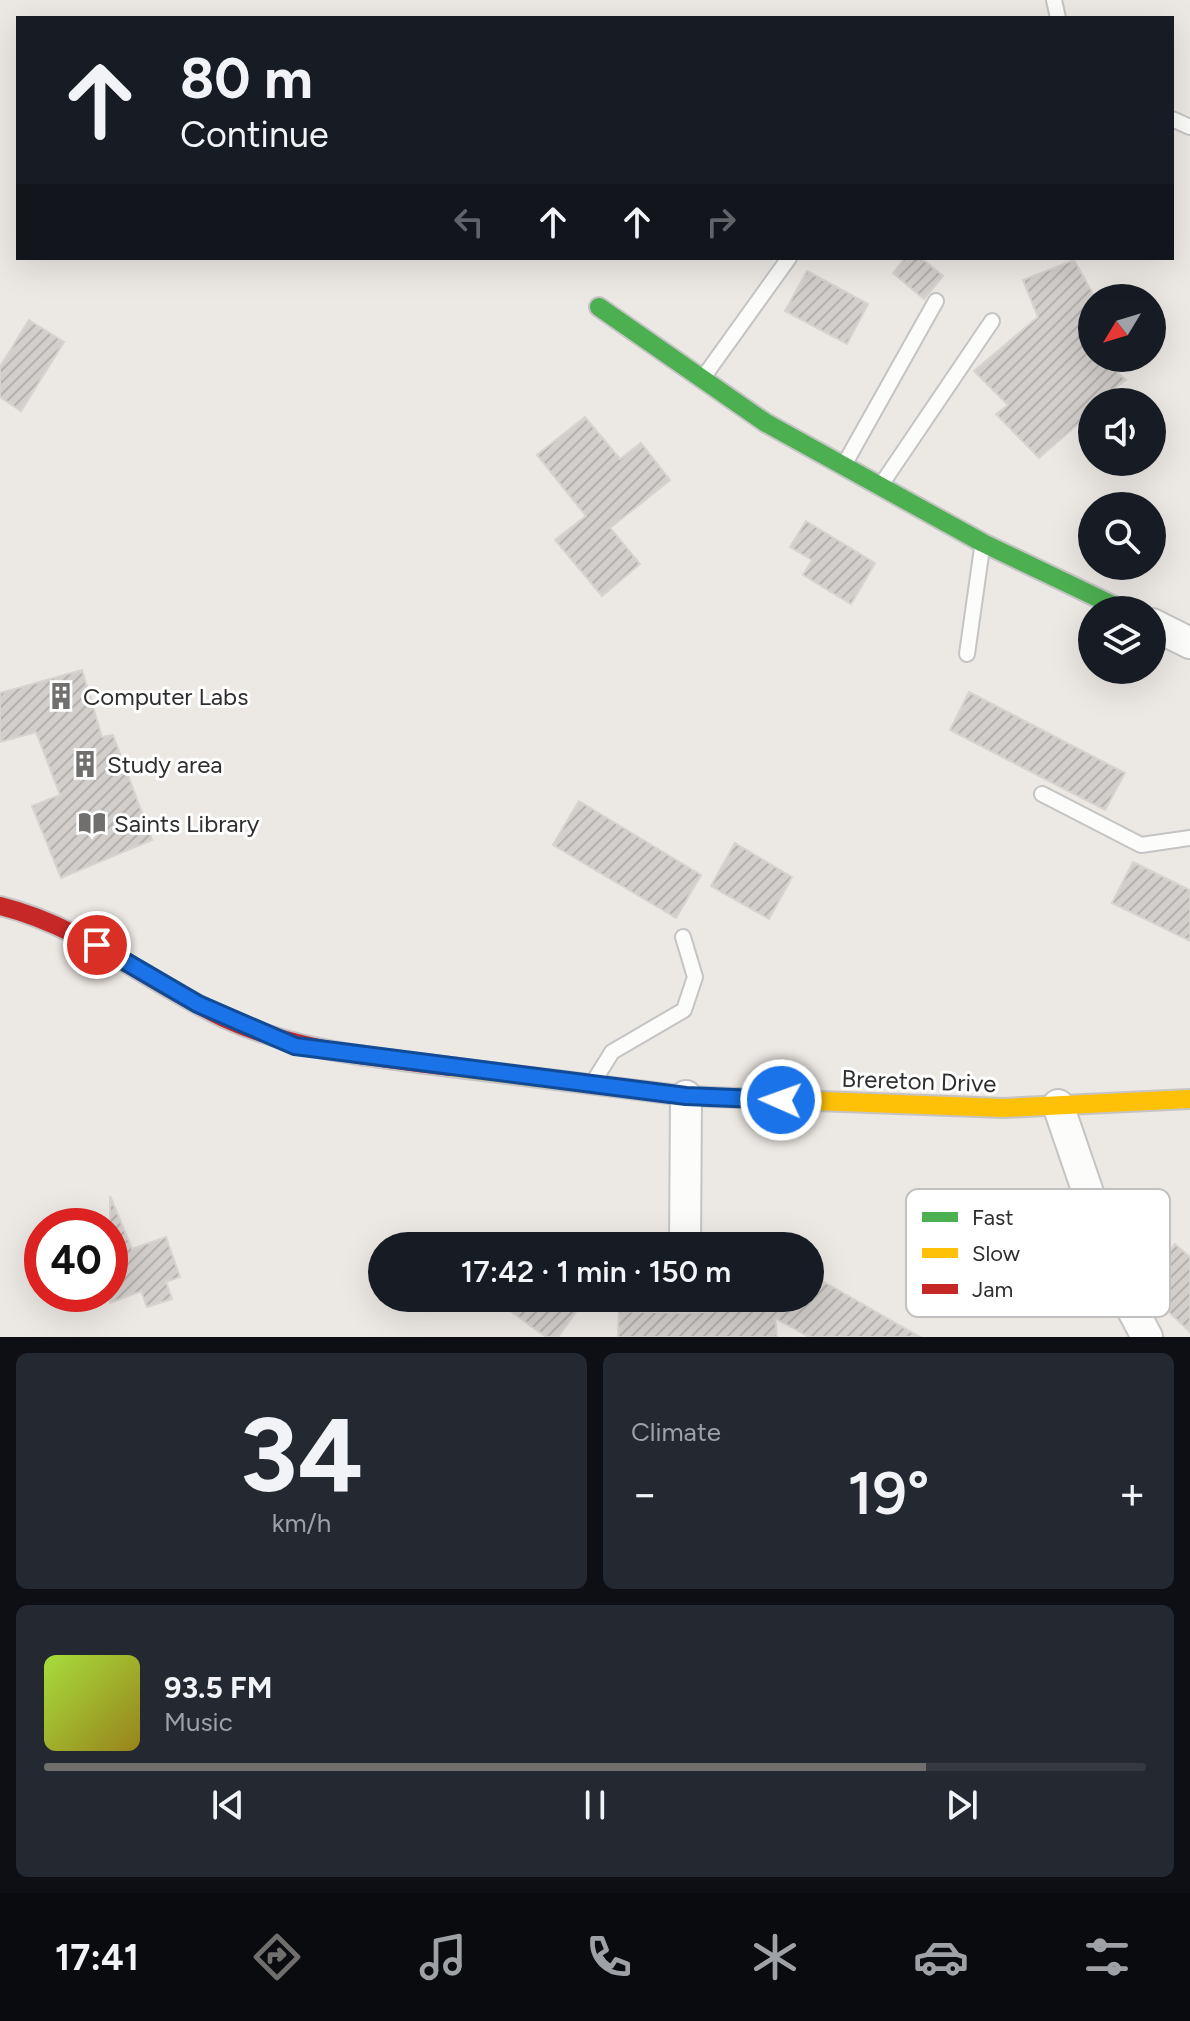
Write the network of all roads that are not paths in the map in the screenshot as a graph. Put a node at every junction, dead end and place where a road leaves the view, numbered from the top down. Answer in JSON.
{"nodes":[{"id":1,"x":788,"y":260,"type":"edge"},
{"id":2,"x":936,"y":301,"type":"dead end"},
{"id":3,"x":599,"y":307,"type":"dead end"},
{"id":4,"x":992,"y":321,"type":"dead end"},
{"id":5,"x":702,"y":379,"type":"junction"},
{"id":6,"x":844,"y":465,"type":"junction"},
{"id":7,"x":881,"y":485,"type":"junction"},
{"id":8,"x":983,"y":543,"type":"junction"},
{"id":9,"x":1094,"y":596,"type":"edge"},
{"id":10,"x":1166,"y":631,"type":"edge"},
{"id":11,"x":1190,"y":643,"type":"edge"},
{"id":12,"x":967,"y":654,"type":"dead end"},
{"id":13,"x":1042,"y":794,"type":"dead end"},
{"id":14,"x":1190,"y":838,"type":"edge"},
{"id":15,"x":0,"y":906,"type":"edge"},
{"id":16,"x":683,"y":937,"type":"dead end"},
{"id":17,"x":592,"y":1085,"type":"junction"},
{"id":18,"x":686,"y":1096,"type":"junction"},
{"id":19,"x":1190,"y":1099,"type":"edge"},
{"id":20,"x":1058,"y":1105,"type":"junction"},
{"id":21,"x":1087,"y":1189,"type":"edge"},
{"id":22,"x":685,"y":1232,"type":"edge"},
{"id":23,"x":1136,"y":1317,"type":"edge"},
{"id":24,"x":1147,"y":1337,"type":"edge"}],
"edges":[{"from":1,"to":5,"type":"lane"},
{"from":2,"to":6,"type":"lane"},
{"from":3,"to":5,"type":"street"},
{"from":4,"to":7,"type":"lane"},
{"from":5,"to":6,"type":"street"},
{"from":6,"to":7,"type":"street"},
{"from":7,"to":8,"type":"street"},
{"from":8,"to":9,"type":"street"},
{"from":8,"to":12,"type":"lane"},
{"from":10,"to":11,"type":"street"},
{"from":13,"to":14,"type":"lane"},
{"from":15,"to":17,"type":"street","name":"Brereton Drive"},
{"from":16,"to":17,"type":"lane"},
{"from":17,"to":18,"type":"street","name":"Brereton Drive"},
{"from":18,"to":20,"type":"street","name":"Brereton Drive"},
{"from":18,"to":22,"type":"street"},
{"from":19,"to":20,"type":"street","name":"Brereton Drive"},
{"from":20,"to":21,"type":"street"},
{"from":23,"to":24,"type":"street"}]}
